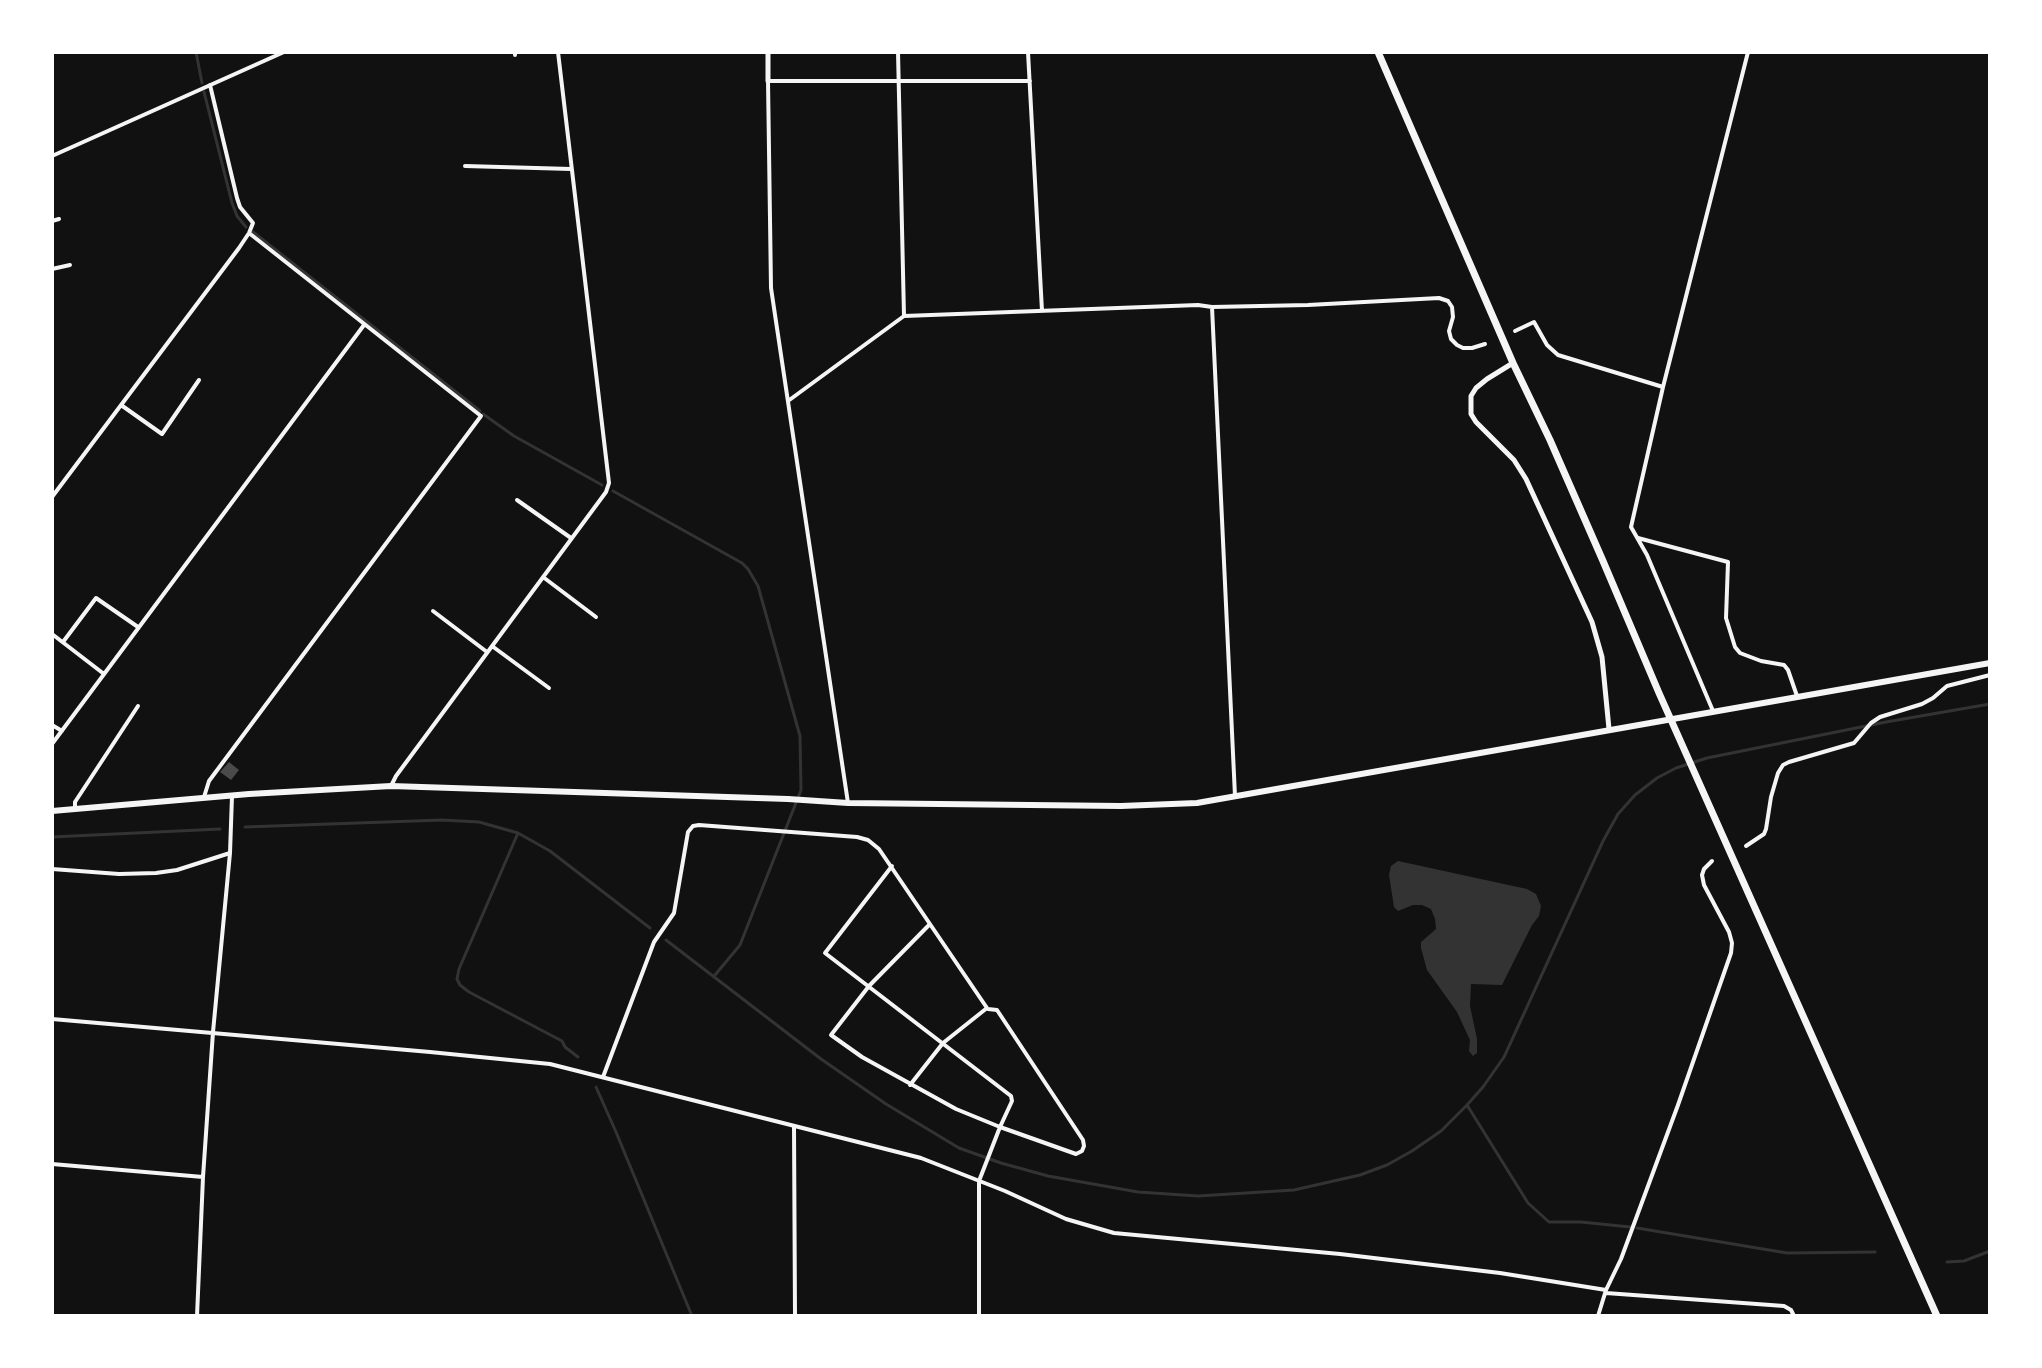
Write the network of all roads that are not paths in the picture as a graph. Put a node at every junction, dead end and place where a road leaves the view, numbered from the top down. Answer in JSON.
{"nodes":[{"id":1,"x":284,"y":52,"type":"edge"},
{"id":2,"x":558,"y":52,"type":"edge"},
{"id":3,"x":768,"y":52,"type":"edge"},
{"id":4,"x":898,"y":52,"type":"edge"},
{"id":5,"x":1028,"y":52,"type":"edge"},
{"id":6,"x":1378,"y":52,"type":"edge"},
{"id":7,"x":1748,"y":52,"type":"edge"},
{"id":8,"x":768,"y":81,"type":"junction"},
{"id":9,"x":899,"y":81,"type":"junction"},
{"id":10,"x":1030,"y":81,"type":"junction"},
{"id":11,"x":210,"y":85,"type":"junction"},
{"id":12,"x":52,"y":156,"type":"edge"},
{"id":13,"x":465,"y":166,"type":"dead end"},
{"id":14,"x":572,"y":170,"type":"junction"},
{"id":15,"x":59,"y":219,"type":"dead end"},
{"id":16,"x":52,"y":221,"type":"edge"},
{"id":17,"x":249,"y":233,"type":"junction"},
{"id":18,"x":70,"y":265,"type":"dead end"},
{"id":19,"x":52,"y":269,"type":"edge"},
{"id":20,"x":1212,"y":307,"type":"junction"},
{"id":21,"x":1042,"y":311,"type":"junction"},
{"id":22,"x":904,"y":316,"type":"junction"},
{"id":23,"x":364,"y":325,"type":"junction"},
{"id":24,"x":1515,"y":331,"type":"dead end"},
{"id":25,"x":1485,"y":344,"type":"dead end"},
{"id":26,"x":1513,"y":363,"type":"junction"},
{"id":27,"x":199,"y":380,"type":"dead end"},
{"id":28,"x":1663,"y":387,"type":"junction"},
{"id":29,"x":788,"y":401,"type":"junction"},
{"id":30,"x":121,"y":405,"type":"junction"},
{"id":31,"x":52,"y":497,"type":"edge"},
{"id":32,"x":517,"y":500,"type":"dead end"},
{"id":33,"x":572,"y":538,"type":"junction"},
{"id":34,"x":1638,"y":538,"type":"junction"},
{"id":35,"x":543,"y":577,"type":"junction"},
{"id":36,"x":433,"y":611,"type":"dead end"},
{"id":37,"x":596,"y":617,"type":"dead end"},
{"id":38,"x":138,"y":627,"type":"junction"},
{"id":39,"x":52,"y":634,"type":"edge"},
{"id":40,"x":63,"y":642,"type":"junction"},
{"id":41,"x":492,"y":646,"type":"junction"},
{"id":42,"x":487,"y":652,"type":"junction"},
{"id":43,"x":1990,"y":663,"type":"edge"},
{"id":44,"x":104,"y":674,"type":"junction"},
{"id":45,"x":1990,"y":675,"type":"edge"},
{"id":46,"x":549,"y":688,"type":"dead end"},
{"id":47,"x":1797,"y":696,"type":"junction"},
{"id":48,"x":138,"y":706,"type":"dead end"},
{"id":49,"x":1713,"y":711,"type":"junction"},
{"id":50,"x":52,"y":725,"type":"edge"},
{"id":51,"x":1609,"y":729,"type":"junction"},
{"id":52,"x":62,"y":731,"type":"junction"},
{"id":53,"x":52,"y":744,"type":"edge"},
{"id":54,"x":391,"y":786,"type":"junction"},
{"id":55,"x":232,"y":795,"type":"junction"},
{"id":56,"x":204,"y":797,"type":"junction"},
{"id":57,"x":1235,"y":797,"type":"junction"},
{"id":58,"x":848,"y":803,"type":"junction"},
{"id":59,"x":75,"y":809,"type":"junction"},
{"id":60,"x":52,"y":811,"type":"edge"},
{"id":61,"x":1746,"y":846,"type":"dead end"},
{"id":62,"x":230,"y":853,"type":"junction"},
{"id":63,"x":1712,"y":861,"type":"dead end"},
{"id":64,"x":892,"y":866,"type":"junction"},
{"id":65,"x":52,"y":869,"type":"edge"},
{"id":66,"x":929,"y":925,"type":"junction"},
{"id":67,"x":869,"y":986,"type":"junction"},
{"id":68,"x":987,"y":1008,"type":"junction"},
{"id":69,"x":52,"y":1019,"type":"edge"},
{"id":70,"x":213,"y":1032,"type":"junction"},
{"id":71,"x":943,"y":1043,"type":"junction"},
{"id":72,"x":603,"y":1077,"type":"junction"},
{"id":73,"x":910,"y":1085,"type":"junction"},
{"id":74,"x":794,"y":1126,"type":"junction"},
{"id":75,"x":1000,"y":1127,"type":"junction"},
{"id":76,"x":52,"y":1164,"type":"edge"},
{"id":77,"x":203,"y":1177,"type":"junction"},
{"id":78,"x":979,"y":1181,"type":"junction"},
{"id":79,"x":1605,"y":1292,"type":"junction"},
{"id":80,"x":197,"y":1316,"type":"edge"},
{"id":81,"x":795,"y":1316,"type":"edge"},
{"id":82,"x":979,"y":1316,"type":"edge"},
{"id":83,"x":1598,"y":1316,"type":"edge"},
{"id":84,"x":1794,"y":1316,"type":"edge"},
{"id":85,"x":1937,"y":1316,"type":"edge"}],
"edges":[{"from":1,"to":11,"type":"street"},
{"from":2,"to":14,"type":"street"},
{"from":3,"to":8,"type":"street"},
{"from":4,"to":9,"type":"street"},
{"from":5,"to":10,"type":"street"},
{"from":6,"to":26,"type":"highway"},
{"from":7,"to":28,"type":"street"},
{"from":8,"to":9,"type":"street"},
{"from":8,"to":29,"type":"street"},
{"from":9,"to":10,"type":"street"},
{"from":9,"to":22,"type":"street"},
{"from":10,"to":21,"type":"street"},
{"from":11,"to":12,"type":"street"},
{"from":11,"to":17,"type":"street"},
{"from":13,"to":14,"type":"street"},
{"from":14,"to":33,"type":"street"},
{"from":15,"to":16,"type":"street"},
{"from":17,"to":23,"type":"street"},
{"from":17,"to":30,"type":"street"},
{"from":18,"to":19,"type":"street"},
{"from":20,"to":21,"type":"street"},
{"from":20,"to":25,"type":"street"},
{"from":20,"to":57,"type":"street"},
{"from":21,"to":22,"type":"street"},
{"from":22,"to":29,"type":"street"},
{"from":23,"to":38,"type":"street"},
{"from":23,"to":56,"type":"street"},
{"from":24,"to":28,"type":"street"},
{"from":26,"to":51,"type":"street"},
{"from":26,"to":85,"type":"highway"},
{"from":27,"to":30,"type":"street"},
{"from":28,"to":34,"type":"street"},
{"from":29,"to":58,"type":"street"},
{"from":30,"to":31,"type":"street"},
{"from":32,"to":33,"type":"street"},
{"from":33,"to":35,"type":"street"},
{"from":34,"to":47,"type":"street"},
{"from":34,"to":49,"type":"street"},
{"from":35,"to":37,"type":"street"},
{"from":35,"to":41,"type":"street"},
{"from":36,"to":42,"type":"street"},
{"from":38,"to":40,"type":"street"},
{"from":38,"to":44,"type":"street"},
{"from":39,"to":40,"type":"street"},
{"from":40,"to":44,"type":"street"},
{"from":41,"to":42,"type":"street"},
{"from":41,"to":46,"type":"street"},
{"from":42,"to":54,"type":"street"},
{"from":43,"to":47,"type":"main road"},
{"from":44,"to":52,"type":"street"},
{"from":45,"to":61,"type":"street"},
{"from":47,"to":49,"type":"main road"},
{"from":48,"to":59,"type":"street"},
{"from":49,"to":51,"type":"main road"},
{"from":50,"to":52,"type":"street"},
{"from":51,"to":57,"type":"main road"},
{"from":52,"to":53,"type":"street"},
{"from":54,"to":55,"type":"main road"},
{"from":54,"to":58,"type":"main road"},
{"from":55,"to":56,"type":"main road"},
{"from":55,"to":62,"type":"street"},
{"from":56,"to":59,"type":"main road"},
{"from":57,"to":58,"type":"main road"},
{"from":59,"to":60,"type":"main road"},
{"from":62,"to":65,"type":"street"},
{"from":62,"to":70,"type":"street"},
{"from":63,"to":79,"type":"street"},
{"from":64,"to":66,"type":"street"},
{"from":64,"to":67,"type":"street"},
{"from":64,"to":72,"type":"street"},
{"from":66,"to":67,"type":"street"},
{"from":66,"to":68,"type":"street"},
{"from":67,"to":71,"type":"street"},
{"from":67,"to":73,"type":"street"},
{"from":68,"to":71,"type":"street"},
{"from":68,"to":75,"type":"street"},
{"from":69,"to":70,"type":"street"},
{"from":70,"to":72,"type":"street"},
{"from":70,"to":77,"type":"street"},
{"from":71,"to":73,"type":"street"},
{"from":71,"to":75,"type":"street"},
{"from":72,"to":74,"type":"street"},
{"from":73,"to":75,"type":"street"},
{"from":74,"to":78,"type":"street"},
{"from":74,"to":81,"type":"street"},
{"from":75,"to":78,"type":"street"},
{"from":76,"to":77,"type":"street"},
{"from":77,"to":80,"type":"street"},
{"from":78,"to":79,"type":"street"},
{"from":78,"to":82,"type":"street"},
{"from":79,"to":83,"type":"street"},
{"from":79,"to":84,"type":"street"}]}
